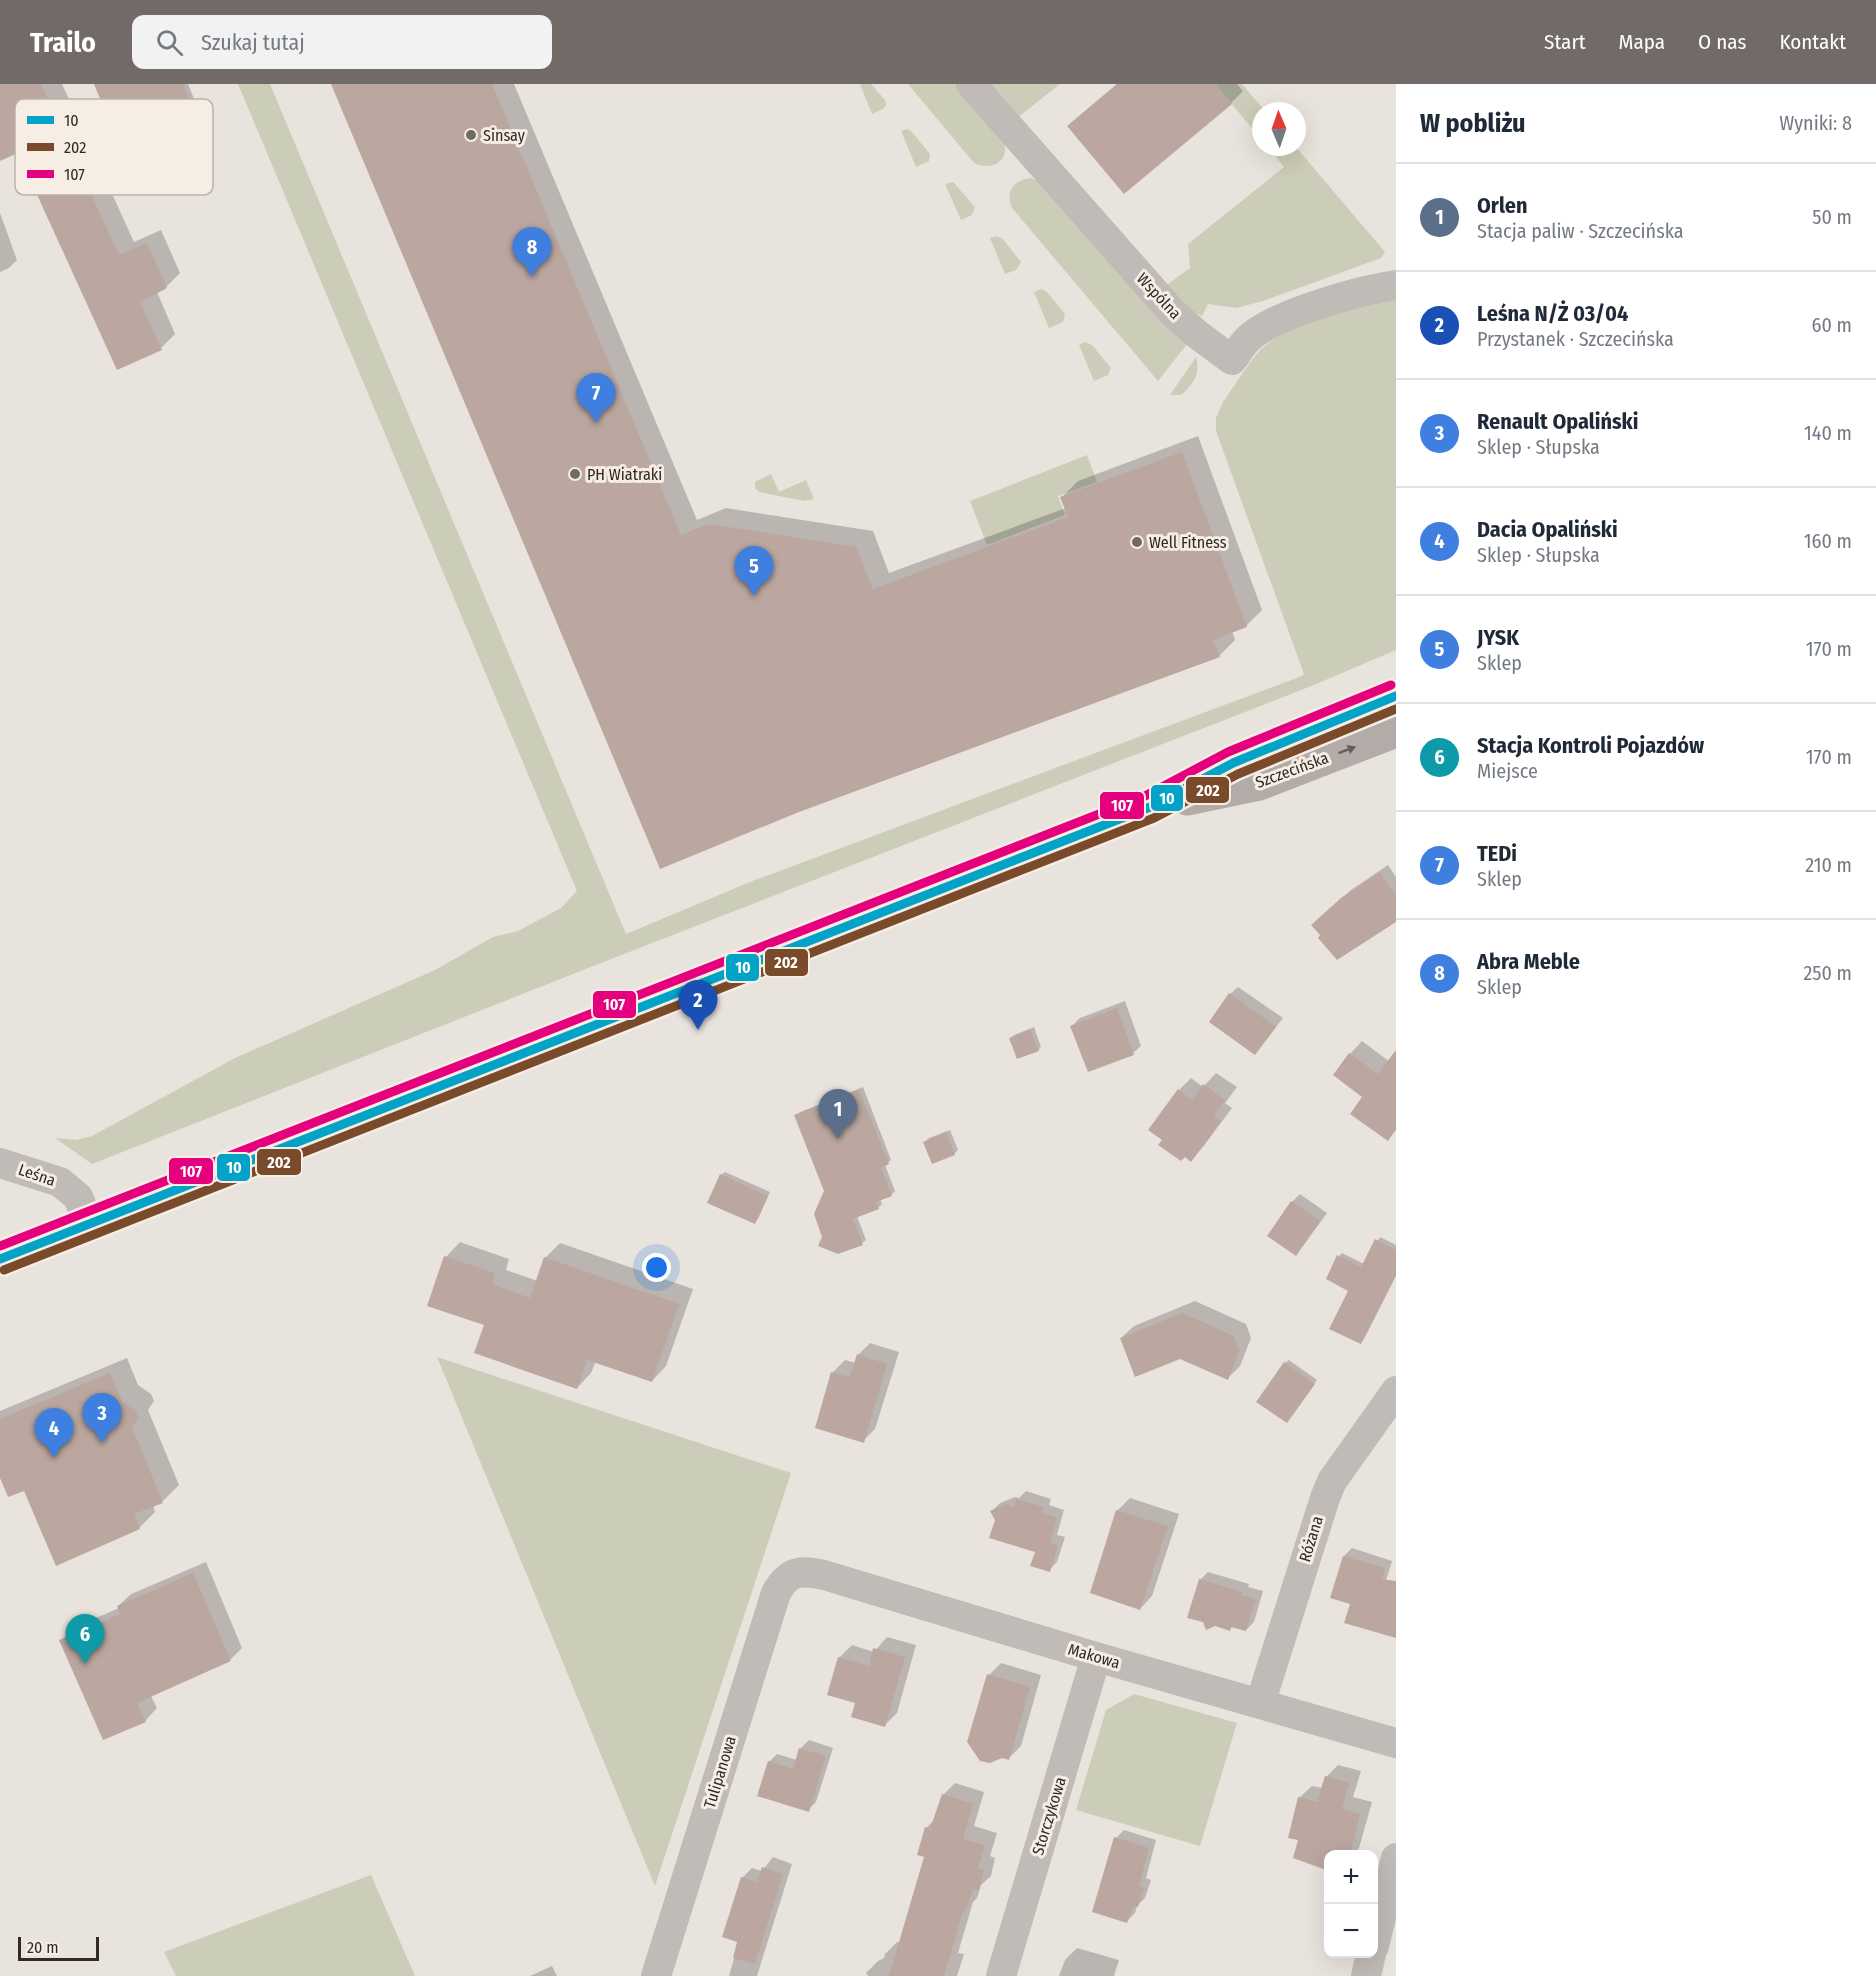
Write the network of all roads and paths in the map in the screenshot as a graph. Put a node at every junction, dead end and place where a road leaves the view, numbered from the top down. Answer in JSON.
{"nodes":[{"id":1,"x":971,"y":84,"type":"edge"},
{"id":2,"x":1396,"y":285,"type":"edge"},
{"id":3,"x":1396,"y":696,"type":"edge"},
{"id":4,"x":1396,"y":731,"type":"edge"},
{"id":5,"x":1150,"y":807,"type":"junction"},
{"id":6,"x":0,"y":1162,"type":"edge"},
{"id":7,"x":89,"y":1224,"type":"junction"},
{"id":8,"x":0,"y":1259,"type":"edge"},
{"id":9,"x":1396,"y":1391,"type":"edge"},
{"id":10,"x":793,"y":1574,"type":"joint"},
{"id":11,"x":1096,"y":1657,"type":"junction"},
{"id":12,"x":1260,"y":1704,"type":"junction"},
{"id":13,"x":1396,"y":1743,"type":"edge"},
{"id":14,"x":1396,"y":1858,"type":"edge"},
{"id":15,"x":1378,"y":1930,"type":"edge"},
{"id":16,"x":1370,"y":1958,"type":"edge"},
{"id":17,"x":656,"y":1976,"type":"edge"},
{"id":18,"x":1001,"y":1976,"type":"edge"},
{"id":19,"x":1366,"y":1976,"type":"edge"}],
"edges":[{"from":1,"to":2,"type":"street","name":"Wspólna"},
{"from":3,"to":5,"type":"main road","name":"Szczecińska"},
{"from":5,"to":4,"type":"main road","name":"Szczecińska","one_way":true},
{"from":5,"to":7,"type":"main road","name":"Szczecińska"},
{"from":6,"to":7,"type":"street","name":"Leśna"},
{"from":7,"to":8,"type":"main road","name":"Szczecińska"},
{"from":9,"to":12,"type":"street","name":"Różana"},
{"from":10,"to":11,"type":"street","name":"Makowa"},
{"from":10,"to":17,"type":"street","name":"Tulipanowa"},
{"from":11,"to":12,"type":"street","name":"Makowa"},
{"from":11,"to":18,"type":"street","name":"Storczykowa"},
{"from":12,"to":13,"type":"street","name":"Makowa"},
{"from":14,"to":15,"type":"street"},
{"from":16,"to":19,"type":"street"}]}
